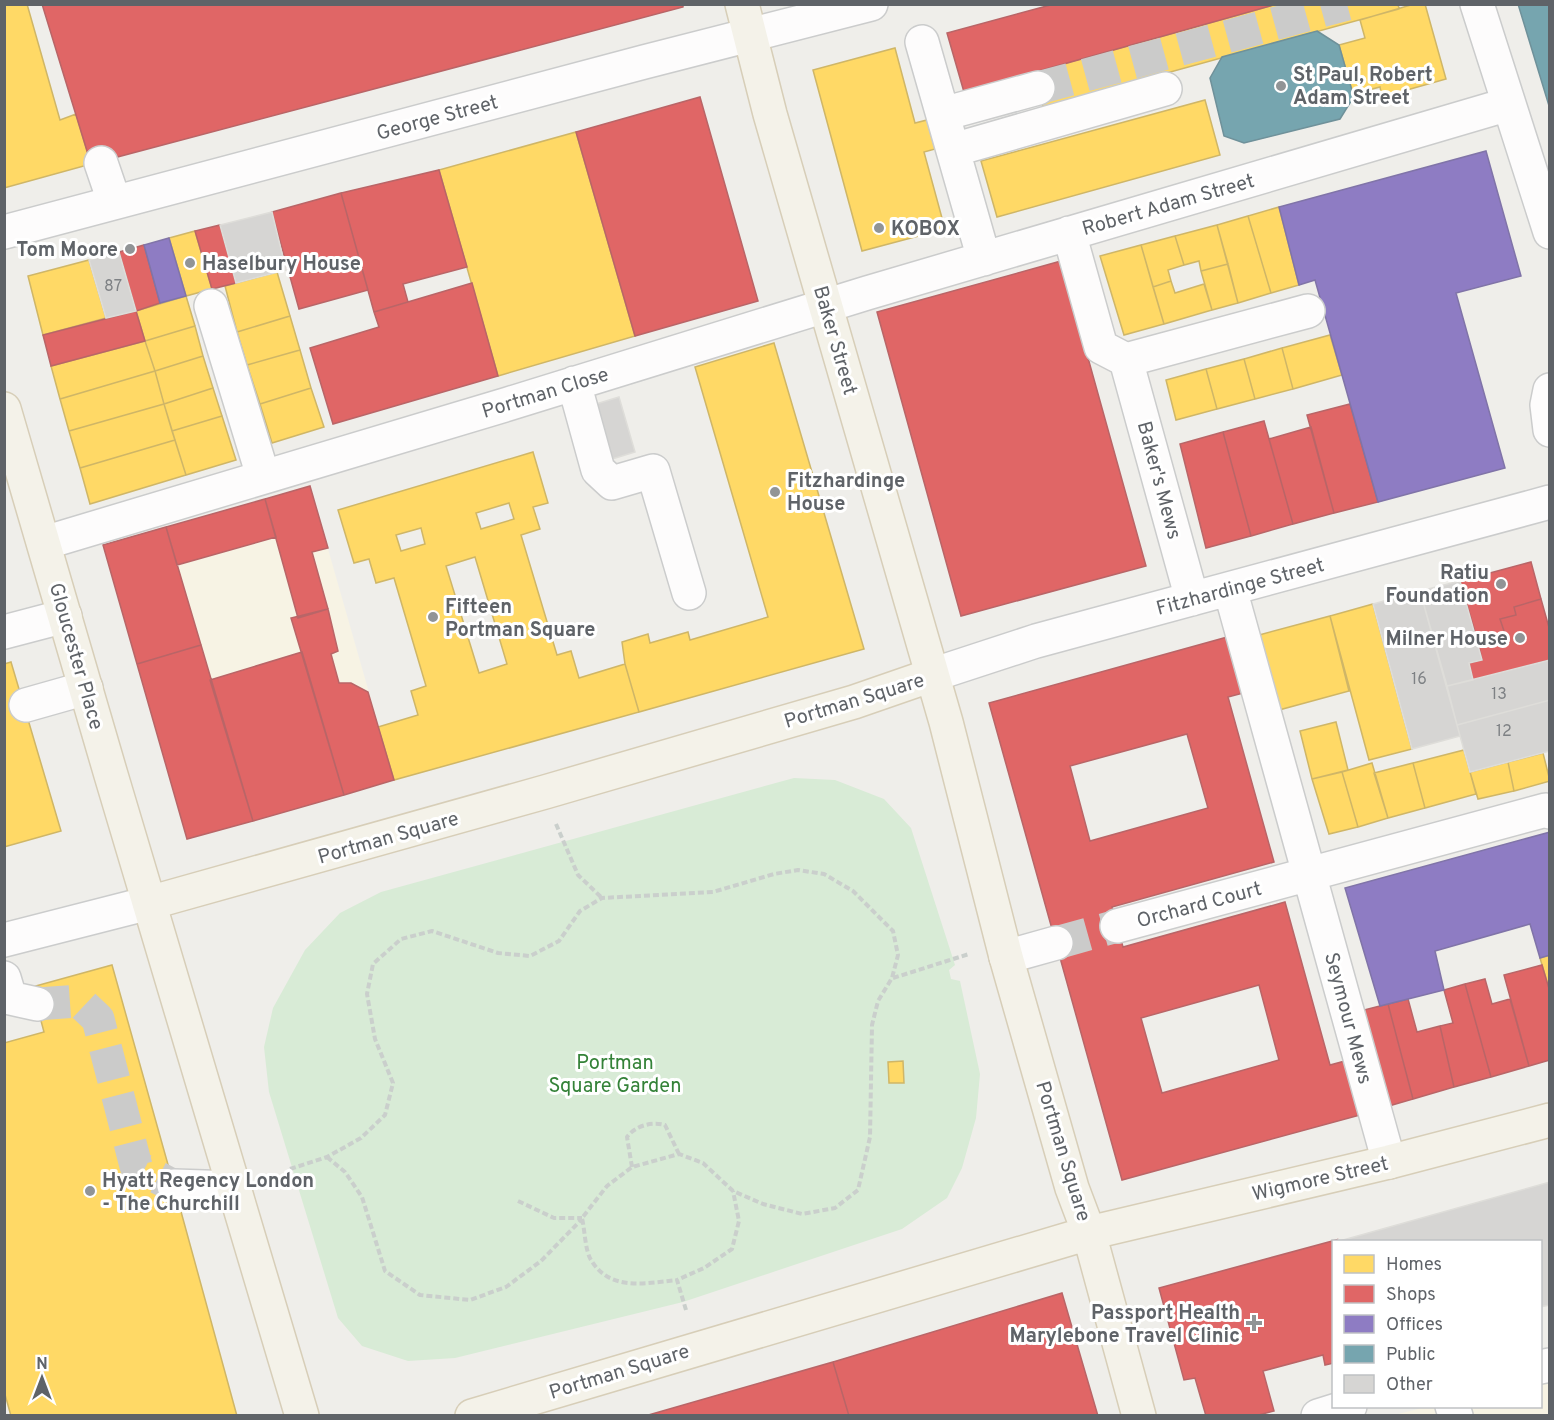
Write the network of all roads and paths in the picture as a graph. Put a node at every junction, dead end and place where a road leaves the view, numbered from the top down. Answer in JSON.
{"nodes":[{"id":1,"x":871,"y":4,"type":"edge"},
{"id":2,"x":1477,"y":4,"type":"edge"},
{"id":3,"x":746,"y":20,"type":"edge"},
{"id":4,"x":922,"y":42,"type":"dead end"},
{"id":5,"x":1038,"y":88,"type":"tunnel mouth"},
{"id":6,"x":1165,"y":90,"type":"dead end"},
{"id":7,"x":1509,"y":104,"type":"junction"},
{"id":8,"x":943,"y":114,"type":"junction"},
{"id":9,"x":953,"y":150,"type":"junction"},
{"id":10,"x":101,"y":163,"type":"dead end"},
{"id":11,"x":114,"y":201,"type":"junction"},
{"id":12,"x":4,"y":232,"type":"edge"},
{"id":13,"x":1550,"y":232,"type":"edge"},
{"id":14,"x":1069,"y":234,"type":"junction"},
{"id":15,"x":984,"y":259,"type":"junction"},
{"id":16,"x":826,"y":305,"type":"junction"},
{"id":17,"x":211,"y":306,"type":"dead end"},
{"id":18,"x":1308,"y":311,"type":"dead end"},
{"id":19,"x":1126,"y":360,"type":"junction"},
{"id":20,"x":574,"y":383,"type":"junction"},
{"id":21,"x":1550,"y":390,"type":"edge"},
{"id":22,"x":4,"y":408,"type":"edge"},
{"id":23,"x":1550,"y":430,"type":"edge"},
{"id":24,"x":263,"y":476,"type":"junction"},
{"id":25,"x":1550,"y":502,"type":"edge"},
{"id":26,"x":44,"y":543,"type":"junction"},
{"id":27,"x":1230,"y":589,"type":"junction"},
{"id":28,"x":689,"y":593,"type":"dead end"},
{"id":29,"x":1192,"y":599,"type":"junction"},
{"id":30,"x":65,"y":616,"type":"junction"},
{"id":31,"x":4,"y":632,"type":"edge"},
{"id":32,"x":932,"y":675,"type":"junction"},
{"id":33,"x":86,"y":688,"type":"junction"},
{"id":34,"x":26,"y":705,"type":"dead end"},
{"id":35,"x":1550,"y":812,"type":"edge"},
{"id":36,"x":561,"y":842,"type":"dead end"},
{"id":37,"x":1295,"y":878,"type":"junction"},
{"id":38,"x":602,"y":898,"type":"junction"},
{"id":39,"x":149,"y":903,"type":"junction"},
{"id":40,"x":1118,"y":926,"type":"tunnel mouth"},
{"id":41,"x":4,"y":940,"type":"edge"},
{"id":42,"x":1056,"y":943,"type":"tunnel mouth"},
{"id":43,"x":1006,"y":957,"type":"junction"},
{"id":44,"x":953,"y":959,"type":"dead end"},
{"id":45,"x":4,"y":978,"type":"edge"},
{"id":46,"x":892,"y":978,"type":"junction"},
{"id":47,"x":37,"y":1004,"type":"tunnel mouth"},
{"id":48,"x":1550,"y":1120,"type":"edge"},
{"id":49,"x":679,"y":1154,"type":"junction"},
{"id":50,"x":327,"y":1157,"type":"junction"},
{"id":51,"x":1389,"y":1162,"type":"junction"},
{"id":52,"x":632,"y":1167,"type":"junction"},
{"id":53,"x":290,"y":1169,"type":"dead end"},
{"id":54,"x":174,"y":1186,"type":"tunnel mouth"},
{"id":55,"x":235,"y":1188,"type":"junction"},
{"id":56,"x":733,"y":1191,"type":"junction"},
{"id":57,"x":518,"y":1201,"type":"dead end"},
{"id":58,"x":582,"y":1218,"type":"junction"},
{"id":59,"x":1089,"y":1233,"type":"junction"},
{"id":60,"x":677,"y":1280,"type":"junction"},
{"id":61,"x":686,"y":1310,"type":"dead end"},
{"id":62,"x":1346,"y":1408,"type":"edge"},
{"id":63,"x":302,"y":1416,"type":"edge"},
{"id":64,"x":472,"y":1416,"type":"edge"},
{"id":65,"x":1139,"y":1416,"type":"edge"},
{"id":66,"x":1318,"y":1416,"type":"edge"}],
"edges":[{"from":1,"to":3,"type":"street","name":"George Street"},
{"from":2,"to":7,"type":"street"},
{"from":3,"to":11,"type":"street","name":"George Street"},
{"from":3,"to":16,"type":"main road","name":"Baker Street"},
{"from":4,"to":8,"type":"street"},
{"from":5,"to":8,"type":"street"},
{"from":6,"to":9,"type":"street"},
{"from":7,"to":13,"type":"street"},
{"from":7,"to":14,"type":"street","name":"Robert Adam Street"},
{"from":8,"to":9,"type":"street"},
{"from":9,"to":15,"type":"street"},
{"from":10,"to":11,"type":"street"},
{"from":11,"to":12,"type":"street","name":"George Street"},
{"from":14,"to":15,"type":"street","name":"Robert Adam Street"},
{"from":14,"to":19,"type":"street"},
{"from":15,"to":16,"type":"street","name":"Robert Adam Street"},
{"from":16,"to":20,"type":"street","name":"Portman Close"},
{"from":16,"to":32,"type":"main road","name":"Baker Street"},
{"from":17,"to":24,"type":"street"},
{"from":18,"to":19,"type":"street"},
{"from":19,"to":29,"type":"street","name":"Baker's Mews"},
{"from":20,"to":24,"type":"street","name":"Portman Close"},
{"from":20,"to":28,"type":"street"},
{"from":21,"to":23,"type":"street"},
{"from":22,"to":26,"type":"main road","name":"Gloucester Place"},
{"from":24,"to":26,"type":"street","name":"Portman Close"},
{"from":25,"to":27,"type":"street","name":"Fitzhardinge Street"},
{"from":26,"to":30,"type":"main road","name":"Gloucester Place"},
{"from":27,"to":29,"type":"street","name":"Fitzhardinge Street"},
{"from":27,"to":37,"type":"street","name":"Seymour Mews"},
{"from":29,"to":32,"type":"street","name":"Fitzhardinge Street"},
{"from":30,"to":31,"type":"street"},
{"from":30,"to":33,"type":"main road","name":"Gloucester Place"},
{"from":32,"to":39,"type":"main road","name":"Portman Square"},
{"from":32,"to":43,"type":"main road","name":"Portman Square"},
{"from":33,"to":34,"type":"street"},
{"from":33,"to":39,"type":"main road","name":"Gloucester Place"},
{"from":35,"to":37,"type":"street"},
{"from":36,"to":38,"type":"path"},
{"from":37,"to":40,"type":"street","name":"Orchard Court"},
{"from":37,"to":51,"type":"street","name":"Seymour Mews"},
{"from":38,"to":46,"type":"path"},
{"from":38,"to":50,"type":"path"},
{"from":39,"to":41,"type":"street"},
{"from":39,"to":55,"type":"main road"},
{"from":42,"to":43,"type":"street"},
{"from":43,"to":59,"type":"main road","name":"Portman Square"},
{"from":44,"to":46,"type":"path"},
{"from":45,"to":47,"type":"street"},
{"from":46,"to":56,"type":"path"},
{"from":48,"to":51,"type":"main road","name":"Wigmore Street"},
{"from":49,"to":52,"type":"path"},
{"from":49,"to":52,"type":"path"},
{"from":49,"to":56,"type":"path"},
{"from":50,"to":53,"type":"path"},
{"from":50,"to":58,"type":"path"},
{"from":51,"to":59,"type":"main road","name":"Wigmore Street"},
{"from":52,"to":58,"type":"path"},
{"from":54,"to":55,"type":"street"},
{"from":55,"to":63,"type":"main road"},
{"from":56,"to":60,"type":"path"},
{"from":57,"to":58,"type":"path"},
{"from":58,"to":60,"type":"path"},
{"from":59,"to":64,"type":"main road","name":"Portman Square"},
{"from":59,"to":65,"type":"main road"},
{"from":60,"to":61,"type":"path"},
{"from":62,"to":66,"type":"street"}]}
